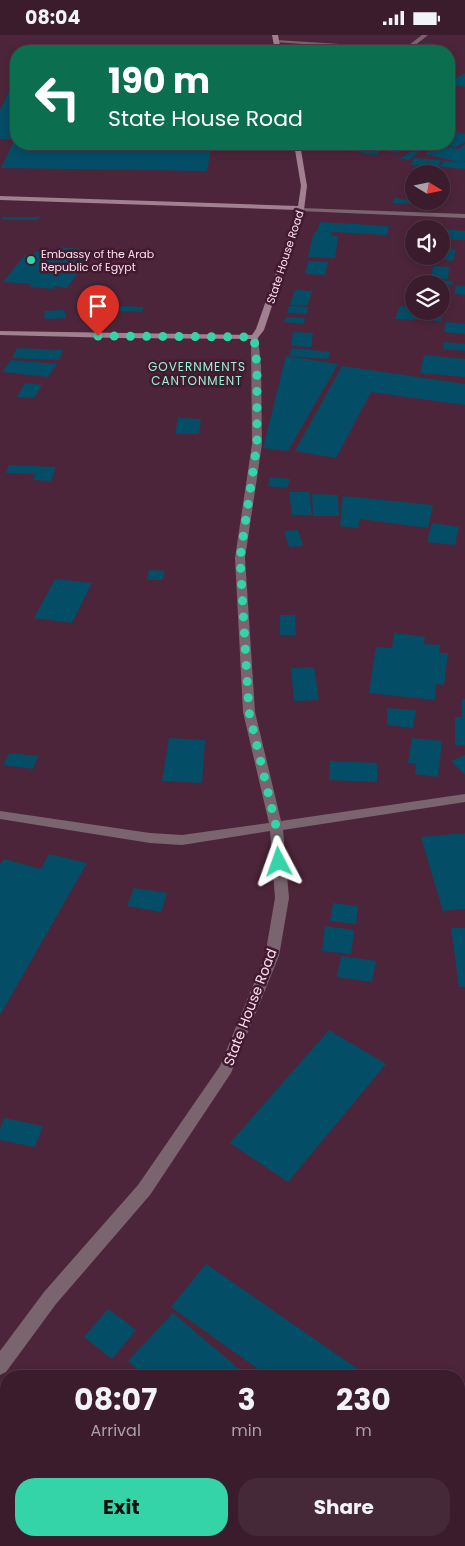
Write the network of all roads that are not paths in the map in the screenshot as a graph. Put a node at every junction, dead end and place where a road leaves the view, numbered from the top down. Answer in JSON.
{"nodes":[{"id":1,"x":275,"y":35,"type":"edge"},
{"id":2,"x":424,"y":35,"type":"edge"},
{"id":3,"x":276,"y":42,"type":"junction"},
{"id":4,"x":277,"y":45,"type":"edge"},
{"id":5,"x":319,"y":45,"type":"edge"},
{"id":6,"x":413,"y":45,"type":"edge"},
{"id":7,"x":297,"y":150,"type":"edge"},
{"id":8,"x":0,"y":197,"type":"edge"},
{"id":9,"x":301,"y":209,"type":"junction"},
{"id":10,"x":465,"y":216,"type":"edge"},
{"id":11,"x":0,"y":333,"type":"edge"},
{"id":12,"x":254,"y":337,"type":"junction"},
{"id":13,"x":465,"y":798,"type":"edge"},
{"id":14,"x":0,"y":815,"type":"edge"},
{"id":15,"x":276,"y":826,"type":"junction"},
{"id":16,"x":0,"y":1366,"type":"edge"}],
"edges":[{"from":1,"to":3,"type":"main road"},
{"from":2,"to":6,"type":"street"},
{"from":3,"to":4,"type":"main road"},
{"from":3,"to":5,"type":"street"},
{"from":7,"to":9,"type":"main road","name":"State House Road"},
{"from":8,"to":9,"type":"main road"},
{"from":9,"to":10,"type":"street"},
{"from":9,"to":12,"type":"main road","name":"State House Road"},
{"from":11,"to":12,"type":"main road"},
{"from":12,"to":15,"type":"street","name":"State House Road"},
{"from":13,"to":15,"type":"street"},
{"from":14,"to":15,"type":"street"},
{"from":15,"to":16,"type":"street","name":"State House Road"}]}
